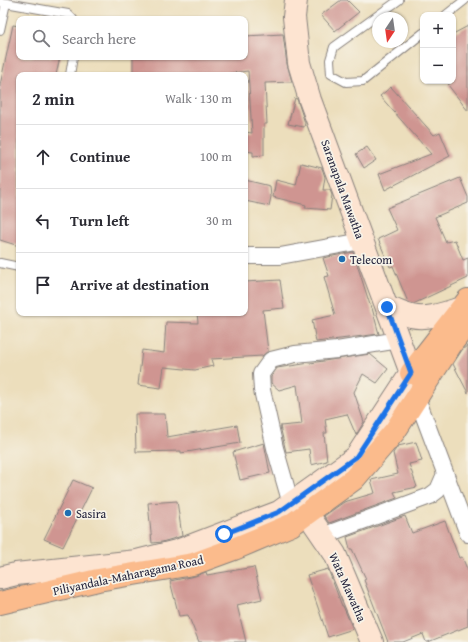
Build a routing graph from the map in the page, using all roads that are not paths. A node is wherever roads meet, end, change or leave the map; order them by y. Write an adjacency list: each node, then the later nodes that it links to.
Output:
1 (296, 0): 11 (street, Saranapala Mawatha)
2 (399, 0): 8 (lane)
3 (465, 0): 5 (lane)
4 (3, 3): 6 (lane); 7 (lane)
5 (450, 12)
6 (70, 16)
7 (0, 30)
8 (420, 35)
9 (72, 60): 10 (lane)
10 (70, 72)
11 (362, 241): 12 (street); 15 (street, Saranapala Mawatha)
12 (248, 256)
13 (0, 263): 14 (lane)
14 (16, 266)
15 (387, 307): 16 (street); 17 (street, Saranapala Mawatha)
16 (466, 310): 18 (main road, Piliyandala-Maharagama Road); 19 (main road, Piliyandala-Maharagama Road)
17 (399, 340): 18 (street, Saranapala Mawatha); 21 (street)
18 (411, 373): 19 (street, Saranapala Mawatha); 21 (street, Piliyandala-Maharagama Road)
19 (417, 398): 20 (street); 21 (main road, Piliyandala-Maharagama Road)
20 (446, 474): 22 (street); 23 (street)
21 (299, 509): 23 (street, Wata Mawatha); 24 (street, Piliyandala-Maharagama Road); 25 (main road, Piliyandala-Maharagama Road)
22 (468, 534)
23 (322, 536): 26 (street, Wata Mawatha)
24 (0, 578)
25 (0, 603)
26 (372, 642)

